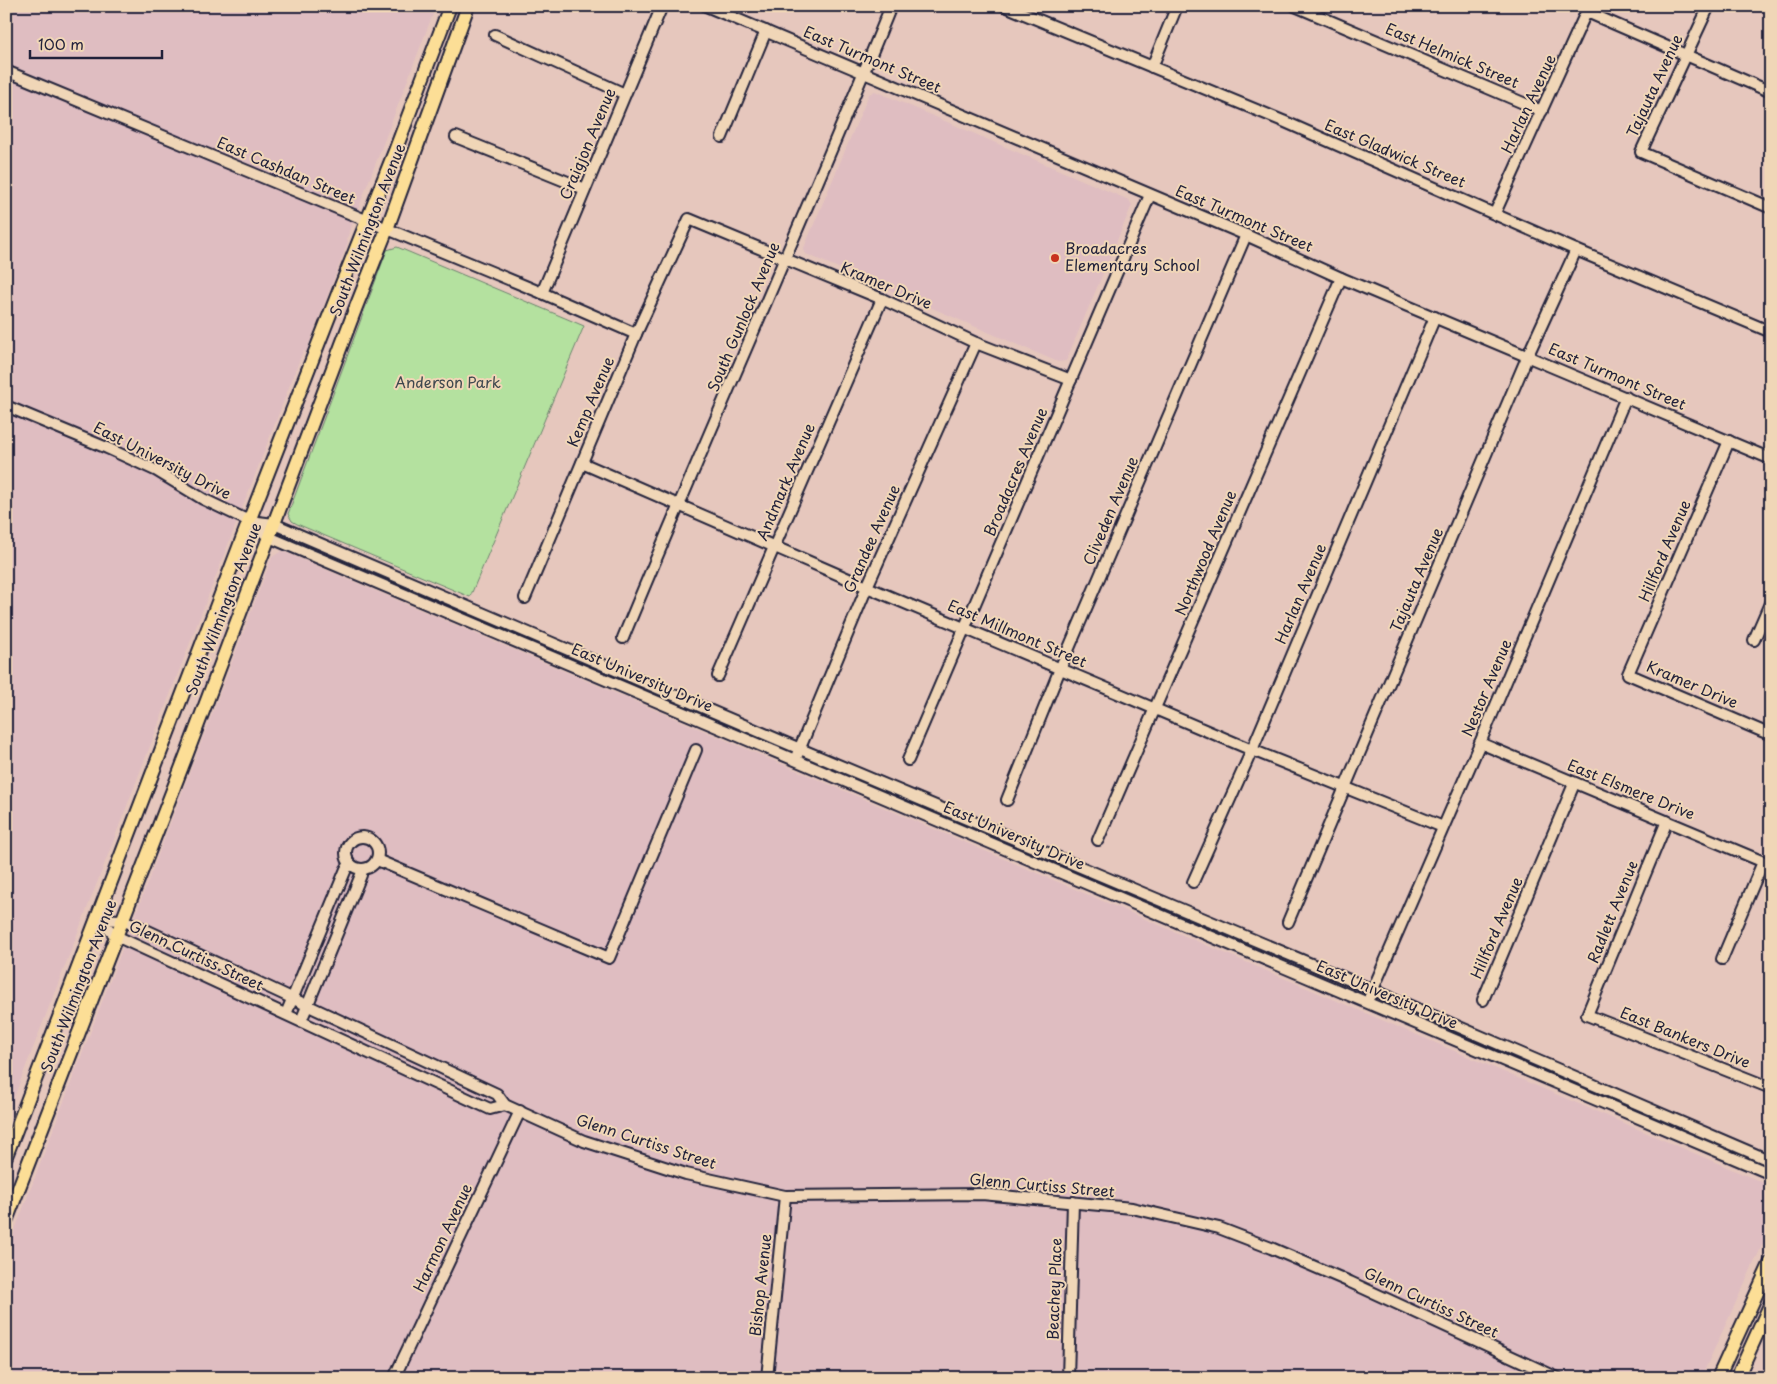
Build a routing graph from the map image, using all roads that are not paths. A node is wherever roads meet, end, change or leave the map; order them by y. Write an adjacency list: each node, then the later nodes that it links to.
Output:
1 (450, 6): 27 (main road, South Wilmington Avenue)
2 (468, 6): 28 (main road, South Wilmington Avenue)
3 (662, 6): 18 (street, Craigjon Avenue)
4 (706, 6): 11 (street, East Turmont Street)
5 (890, 6): 16 (street, South Gunlock Avenue)
6 (1005, 6): 14 (street, East Gladwick Street)
7 (1177, 6): 14 (street)
8 (1295, 6): 19 (street, East Helmick Street)
9 (1709, 6): 13 (street, Tajauta Avenue)
10 (1588, 9): 13 (street); 19 (street, Harlan Avenue)
11 (766, 31): 16 (street, East Turmont Street); 21 (street)
12 (495, 35): 18 (street)
13 (1686, 55): 17 (street); 24 (street, Tajauta Avenue)
14 (1152, 67): 25 (street, East Gladwick Street)
15 (6, 71): 27 (street, East Cashdan Street)
16 (864, 73): 23 (street, East Turmont Street); 31 (street, South Gunlock Avenue)
17 (1771, 92)
18 (625, 94): 22 (street, Craigjon Avenue)
19 (1542, 110): 25 (street, Harlan Avenue)
20 (456, 137): 22 (street)
21 (722, 137)
22 (585, 189): 33 (street, Craigjon Avenue)
23 (1150, 195): 29 (street, East Turmont Street); 40 (street, Broadacres Avenue)
24 (1771, 208)
25 (1495, 213): 30 (street, East Gladwick Street)
26 (690, 219): 31 (street, Kramer Drive); 37 (street, Kemp Avenue)
27 (368, 221): 28 (street, East Cashdan Street); 47 (main road, South Wilmington Avenue)
28 (387, 229): 33 (street, East Cashdan Street); 48 (main road, South Wilmington Avenue)
29 (1246, 235): 32 (street, East Turmont Street); 57 (street, Cliveden Avenue)
30 (1576, 250): 36 (street, East Gladwick Street); 39 (street, Tajauta Avenue)
31 (785, 260): 34 (street, Kramer Drive); 46 (street, South Gunlock Avenue)
32 (1341, 278): 35 (street, East Turmont Street); 60 (street, Northwood Avenue)
33 (542, 293): 37 (street, East Cashdan Street)
34 (882, 299): 38 (street, Kramer Drive); 50 (street, Andmark Avenue)
35 (1435, 317): 39 (street, East Turmont Street); 65 (street, Harlan Avenue)
36 (1771, 332)
37 (636, 334): 45 (street, Kemp Avenue)
38 (976, 343): 40 (street, Kramer Drive); 51 (street, Grandee Avenue)
39 (1528, 355): 41 (street, East Turmont Street); 69 (street, Tajauta Avenue)
40 (1071, 380): 54 (street, Broadacres Avenue)
41 (1626, 397): 43 (street, East Turmont Street); 62 (street, Nestor Avenue)
42 (6, 406): 47 (street, East University Drive)
43 (1728, 441): 44 (street, East Turmont Street); 58 (street, Hillford Avenue)
44 (1771, 459)
45 (582, 463): 46 (street, East Millmont Street); 52 (street, Kemp Avenue)
46 (678, 505): 50 (street, East Millmont Street); 55 (street, South Gunlock Avenue)
47 (249, 521): 48 (street, East University Drive); 49 (street, East University Drive); 79 (main road, South Wilmington Avenue)
48 (274, 524): 49 (main road, South Wilmington Avenue); 63 (street, East University Drive)
49 (269, 537): 66 (street, East University Drive); 80 (main road, South Wilmington Avenue)
50 (775, 547): 51 (street, East Millmont Street); 59 (street, Andmark Avenue)
51 (867, 587): 54 (street, East Millmont Street); 63 (street, Grandee Avenue)
52 (525, 598)
53 (1771, 601): 56 (street)
54 (965, 628): 57 (street, East Millmont Street); 67 (street, Broadacres Avenue)
55 (623, 638)
56 (1754, 640)
57 (1060, 669): 60 (street, East Millmont Street); 70 (street, Cliveden Avenue)
58 (1628, 674): 61 (street, Kramer Drive)
59 (718, 676)
60 (1155, 708): 65 (street, East Millmont Street); 73 (street, Northwood Avenue)
61 (1771, 735)
62 (1480, 743): 68 (street, East Elsmere Drive); 72 (street, Nestor Avenue)
63 (800, 749): 66 (street, Grandee Avenue); 84 (street, East University Drive)
64 (696, 750): 74 (street)
65 (1252, 750): 69 (street, East Millmont Street); 78 (street, Harlan Avenue)
66 (795, 760): 87 (street, East University Drive)
67 (908, 760)
68 (1574, 784): 71 (street, East Elsmere Drive); 86 (street, Hillford Avenue)
69 (1346, 787): 72 (street, East Millmont Street); 81 (street, Tajauta Avenue)
70 (1007, 800)
71 (1667, 821): 75 (street, East Elsmere Drive); 90 (street, Radlett Avenue)
72 (1443, 827): 84 (street, Nestor Avenue)
73 (1098, 840)
74 (377, 860): 76 (street); 77 (street)
75 (1767, 863): 83 (street)
76 (350, 864): 77 (street); 85 (street)
77 (362, 870): 88 (street)
78 (1193, 882)
79 (98, 918): 80 (street, Glenn Curtiss Street); 82 (street, Glenn Curtiss Street); 95 (main road, South Wilmington Avenue)
80 (122, 920): 82 (main road, South Wilmington Avenue); 85 (street, Glenn Curtiss Street)
81 (1288, 922)
82 (116, 936): 89 (street, Glenn Curtiss Street); 100 (main road, South Wilmington Avenue)
83 (1722, 959)
84 (1373, 990): 87 (street, Nestor Avenue); 96 (street, East University Drive)
85 (292, 998): 88 (street, Glenn Curtiss Street); 89 (street)
86 (1483, 1000)
87 (1368, 1003): 97 (street, East University Drive)
88 (308, 1005): 91 (street); 93 (street, Glenn Curtiss Street)
89 (286, 1014): 91 (street, Glenn Curtiss Street)
90 (1587, 1015): 92 (street, East Bankers Drive)
91 (301, 1021): 93 (street, Glenn Curtiss Street)
92 (1771, 1088)
93 (505, 1105): 94 (street, Glenn Curtiss Street)
94 (520, 1112): 98 (street, Glenn Curtiss Street); 105 (street, Harmon Avenue)
95 (6, 1156)
96 (1771, 1161)
97 (1771, 1174)
98 (785, 1196): 99 (street, Glenn Curtiss Street); 106 (street, Bishop Avenue)
99 (1073, 1202): 107 (street, Beachey Place); 108 (street, Glenn Curtiss Street)
100 (6, 1221)
101 (1771, 1262): 103 (main road)
102 (1771, 1303): 104 (main road)
103 (1738, 1334): 104 (main road); 109 (main road)
104 (1754, 1341): 110 (main road)
105 (394, 1378)
106 (767, 1378)
107 (1068, 1378)
108 (1558, 1378)
109 (1718, 1378)
110 (1737, 1378)

